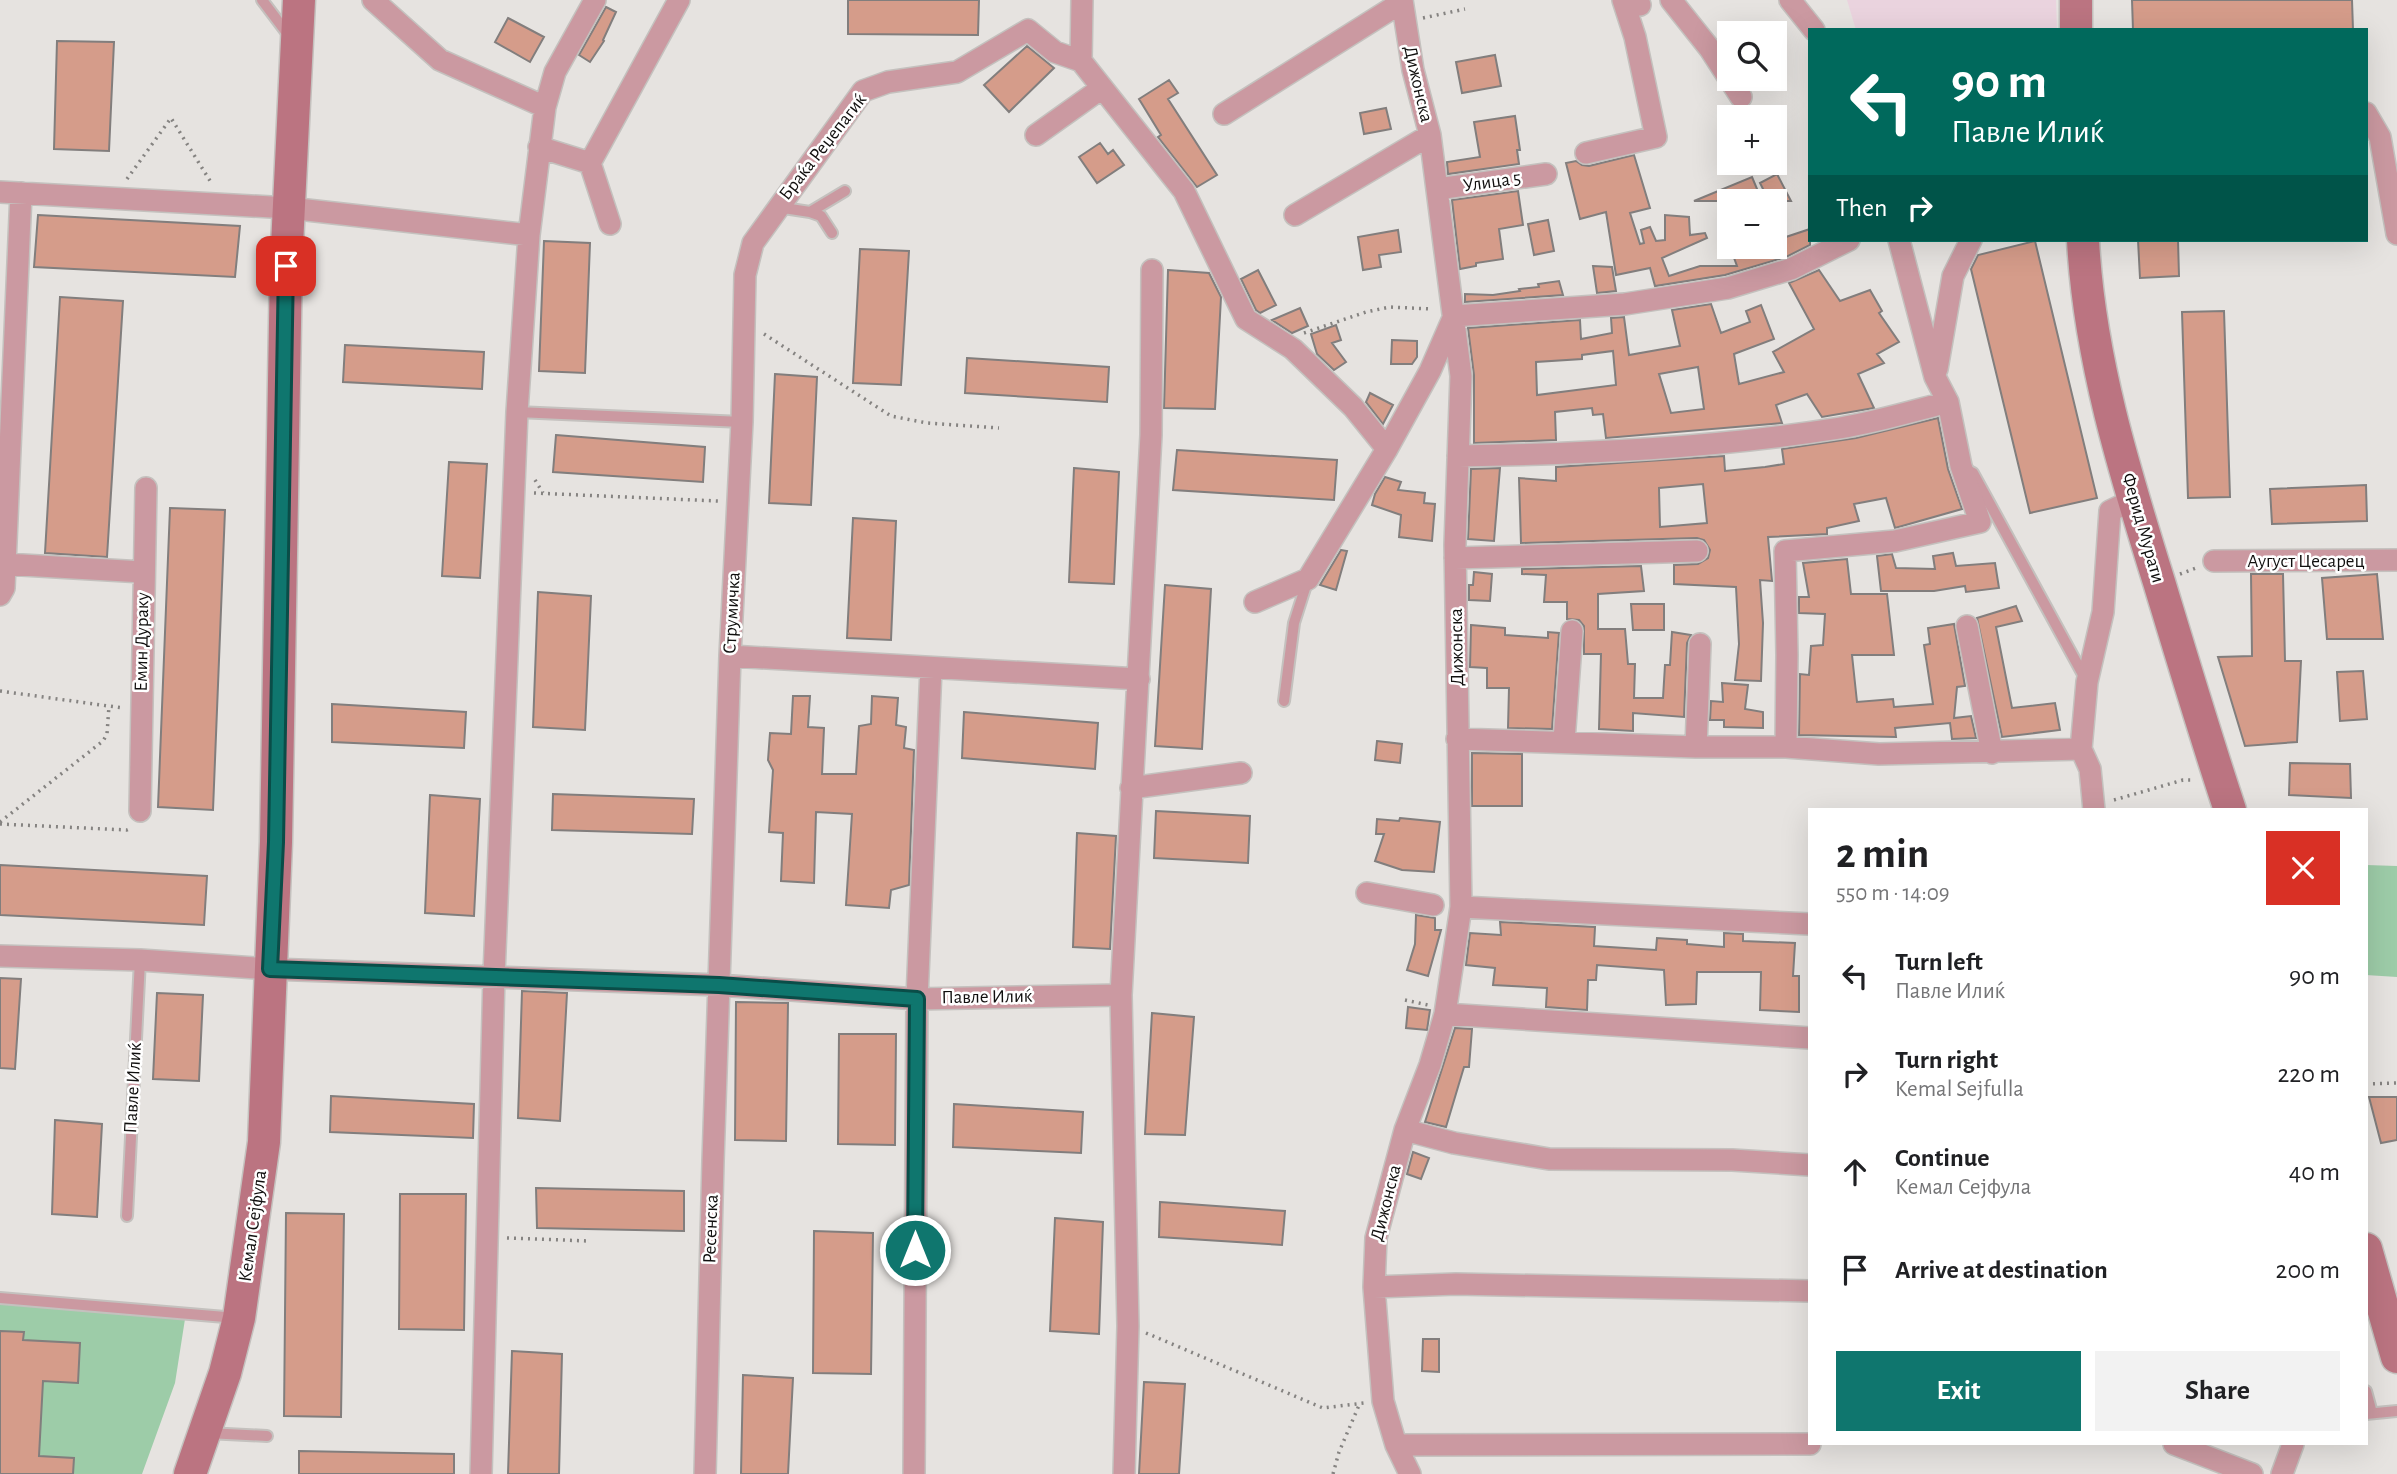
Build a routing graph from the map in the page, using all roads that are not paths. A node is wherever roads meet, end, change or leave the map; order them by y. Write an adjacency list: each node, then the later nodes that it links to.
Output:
1 (262, 0): 14 (lane)
2 (299, 0): 14 (street)
3 (373, 0): 18 (street)
4 (595, 0): 18 (street)
5 (679, 0): 25 (street)
6 (1082, 0): 15 (street)
7 (1790, 0): 12 (street)
8 (2076, 0): 13 (street)
9 (1634, 2): 24 (street)
10 (1680, 3): 17 (street)
11 (1403, 8): 19 (street); 22 (street, Дижонска)
12 (1812, 28)
13 (2076, 28)
14 (298, 47): 31 (street)
15 (1081, 61): 16 (street); 30 (street, Браќа Реџепагиќ)
16 (1102, 89): 21 (street); 50 (street)
17 (1741, 97)
18 (545, 107): 23 (street)
19 (1224, 114)
20 (2368, 116): 36 (street)
21 (1036, 135)
22 (1430, 135): 27 (street, Дижонска); 33 (street)
23 (539, 147): 25 (street); 37 (street)
24 (1586, 153)
25 (590, 163): 34 (street)
26 (1546, 174): 27 (street, Улица 5)
27 (1437, 189): 45 (street, Дижонска)
28 (845, 191): 32 (lane)
29 (11, 192): 31 (street); 44 (street)
30 (777, 207): 32 (lane); 42 (street, Браќа Реџепагиќ)
31 (289, 208): 37 (street); 89 (street, Кемал Сејфула)
32 (810, 212): 35 (lane)
33 (1295, 215)
34 (610, 224)
35 (832, 233)
36 (2397, 234)
37 (529, 235): 48 (street)
38 (1845, 242): 45 (street)
39 (1900, 242): 46 (street)
40 (1970, 242): 46 (street)
41 (2082, 242): 54 (street, Ферид Мурати)
42 (753, 243): 49 (street, Струмичка)
43 (1152, 270): 69 (street)
44 (9, 285): 59 (street)
45 (1454, 316): 50 (street); 51 (street, Дижонска)
46 (1935, 377): 47 (street)
47 (1948, 401): 51 (street); 52 (street)
48 (517, 412): 49 (lane); 90 (street)
49 (742, 422): 67 (street, Струмичка)
50 (1387, 449): 61 (street)
51 (1458, 456): 56 (street, Дижонска)
52 (1961, 466): 70 (lane); 75 (street)
53 (146, 488): 60 (street, Емин Дураку)
54 (2133, 500): 70 (street); 80 (street, Ферид Мурати)
55 (1697, 551): 56 (street)
56 (1455, 558): 72 (street, Дижонска)
57 (2397, 560): 58 (street, Аугуст Цесарец)
58 (2214, 561)
59 (5, 564): 60 (street, Емин Дураку); 62 (street)
60 (143, 572): 82 (street, Емин Дураку)
61 (1308, 579): 63 (street); 71 (lane)
62 (0, 595)
63 (1255, 602)
64 (1966, 626): 77 (street)
65 (1572, 631): 73 (street)
66 (1700, 644): 74 (street)
67 (730, 656): 68 (street); 91 (street, Струмичка)
68 (931, 668): 69 (street); 93 (street)
69 (1139, 679): 79 (street)
70 (2087, 682): 76 (street)
71 (1284, 701)
72 (1457, 739): 73 (street); 85 (street, Дижонска)
73 (1564, 741): 74 (street)
74 (1696, 747): 75 (street)
75 (1786, 747): 77 (street)
76 (2081, 749): 77 (street); 81 (street)
77 (1992, 753)
78 (1241, 773): 79 (street)
79 (1131, 788): 92 (street)
80 (2226, 796)
81 (2094, 808)
82 (140, 811)
83 (1367, 893): 84 (street)
84 (1433, 905)
85 (1461, 907): 86 (street); 94 (street, Дижонска)
86 (1808, 924)
87 (0, 956): 88 (street, Павле Илиќ)
88 (140, 960): 89 (street, Павле Илиќ); 98 (lane, Павле Илиќ)
89 (270, 969): 90 (street, Павле Илиќ); 103 (street, Кемал Сејфула)
90 (494, 975): 91 (street, Павле Илиќ); 114 (street)
91 (719, 985): 93 (street, Павле Илиќ); 115 (street, Ресенска)
92 (1121, 995): 93 (street, Павле Илиќ); 117 (street)
93 (917, 999): 116 (street)
94 (1437, 1010): 95 (street); 96 (street, Дижонска)
95 (1808, 1038)
96 (1405, 1130): 97 (street); 100 (street, Дижонска)
97 (1808, 1165)
98 (127, 1216)
99 (2368, 1257): 104 (street)
100 (1374, 1287): 101 (street); 109 (street, Дижонска)
101 (1808, 1291)
102 (0, 1298): 103 (lane)
103 (239, 1318): 107 (street, Кемал Сејфула)
104 (2397, 1356)
105 (2397, 1411): 106 (lane)
106 (2369, 1413)
107 (205, 1433): 108 (lane); 113 (street, Кемал Сејфула)
108 (267, 1436)
109 (1396, 1444): 110 (street); 118 (street, Дижонска)
110 (1808, 1444)
111 (2177, 1445): 119 (street)
112 (2293, 1445): 120 (street)
113 (190, 1474)
114 (481, 1474)
115 (705, 1474)
116 (914, 1474)
117 (1124, 1474)
118 (1410, 1474)
119 (2252, 1474)
120 (2282, 1474)

